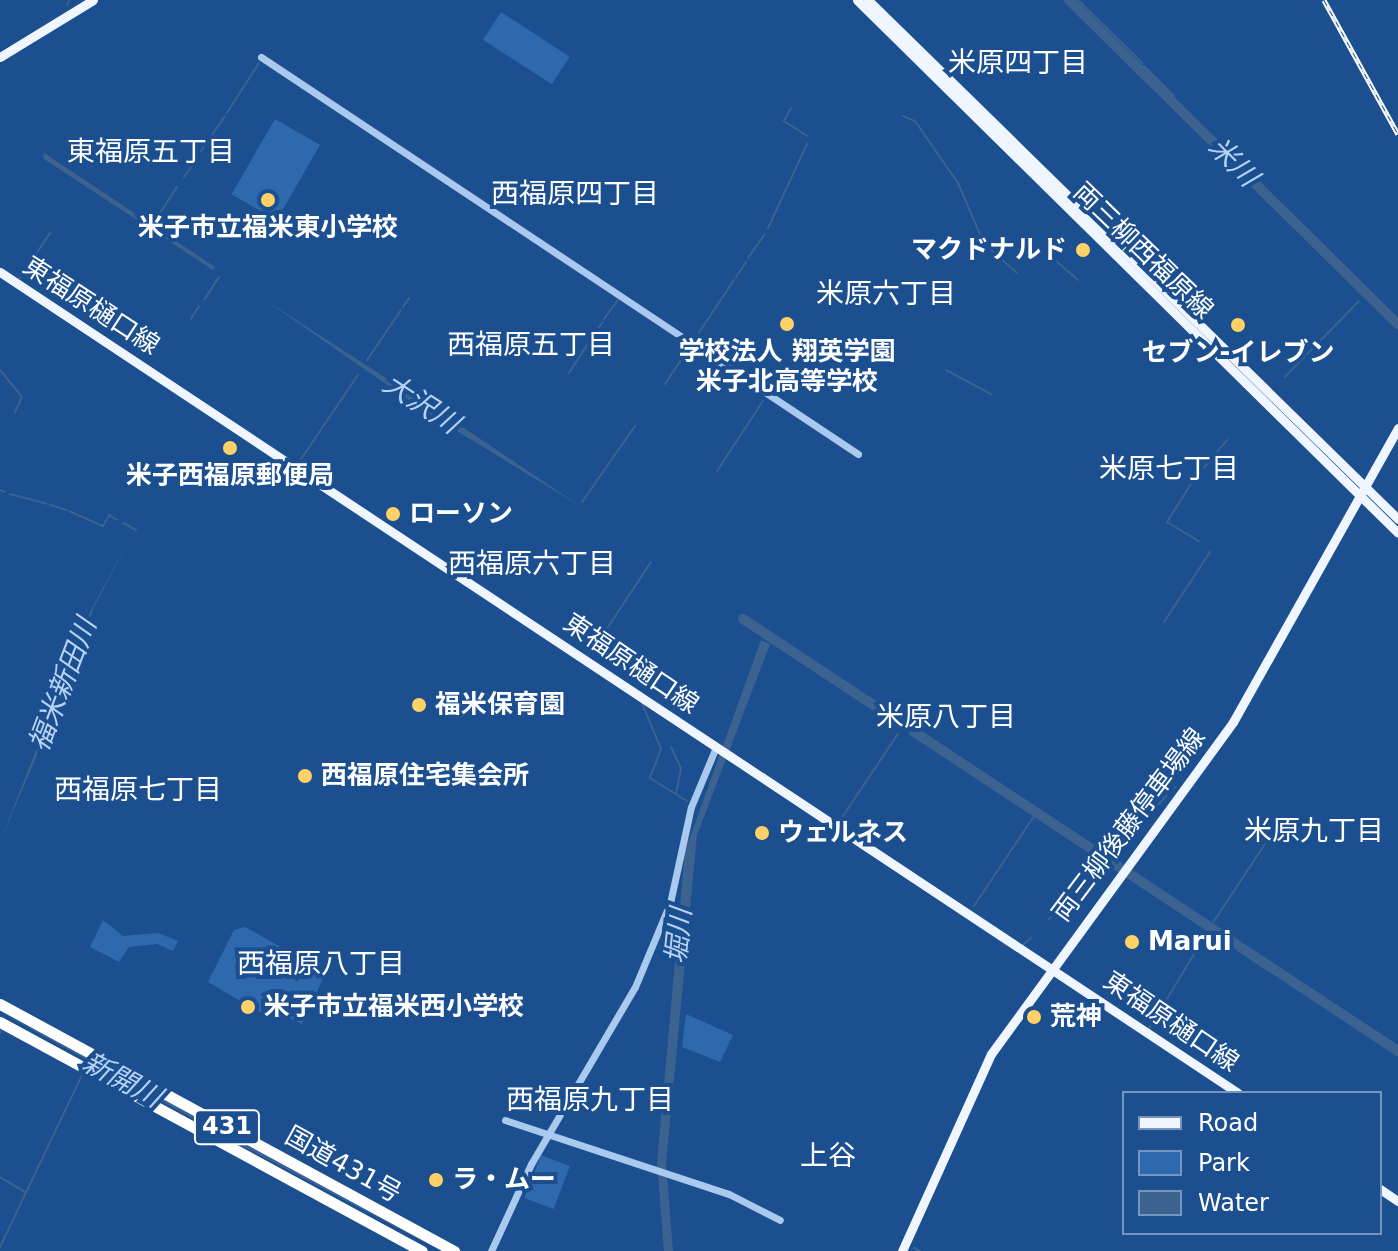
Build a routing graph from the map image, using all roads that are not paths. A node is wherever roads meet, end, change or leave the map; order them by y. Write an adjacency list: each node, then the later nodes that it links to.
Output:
1 (93, 0): 4 (main road)
2 (857, 0): 9 (main road, 両三柳西福原線)
3 (868, 0): 9 (main road, 両三柳西福原線)
4 (0, 57)
5 (261, 57): 8 (street)
6 (0, 272): 12 (main road, 東福原樋口線)
7 (1398, 428): 9 (main road, 両三柳後藤停車場線)
8 (858, 454)
9 (1362, 491): 10 (main road, 両三柳西福原線); 11 (main road, 両三柳西福原線); 13 (main road, 両三柳後藤停車場線)
10 (1398, 519)
11 (1398, 533)
12 (720, 750): 13 (main road, 東福原樋口線); 18 (street)
13 (1050, 969): 16 (main road, 東福原樋口線); 23 (main road, 両三柳後藤停車場線)
14 (0, 1004): 21 (highway, 国道431号 / 431)
15 (0, 1022): 20 (highway, 国道431号 / 431)
16 (1235, 1091)
17 (505, 1120): 18 (street)
18 (550, 1131): 19 (street); 22 (street)
19 (780, 1220)
20 (422, 1251)
21 (454, 1251)
22 (491, 1251)
23 (902, 1251)

